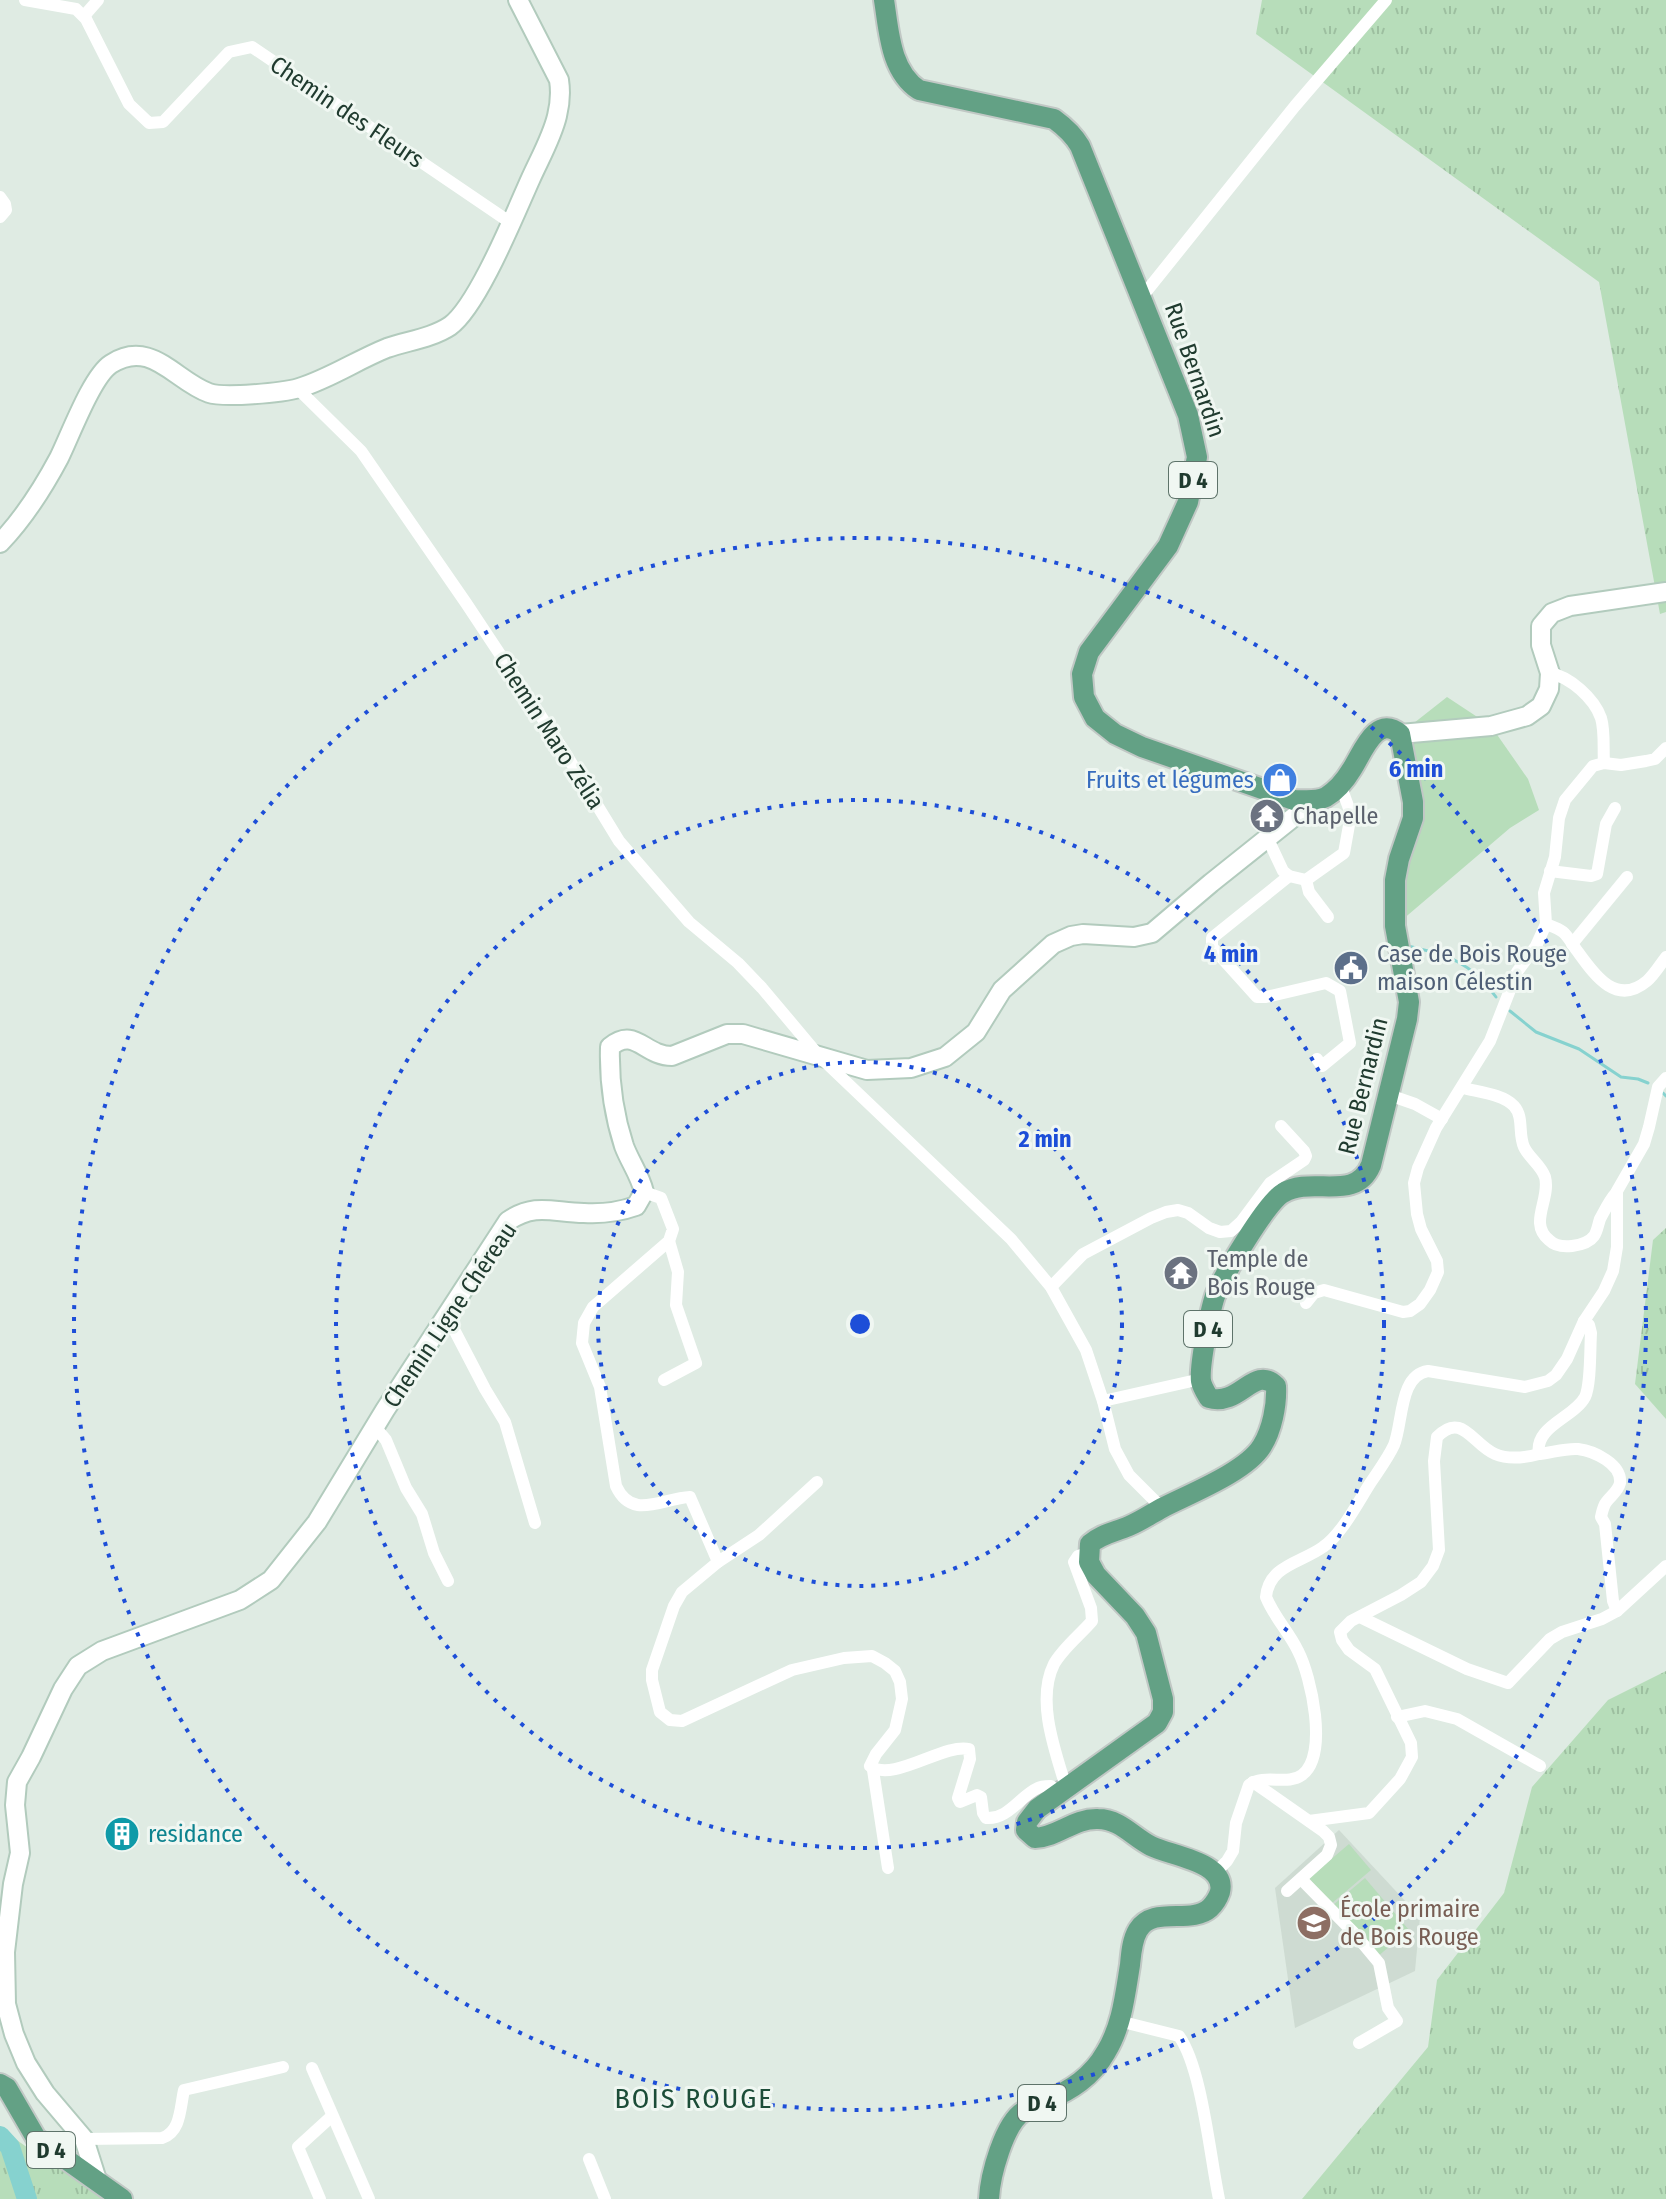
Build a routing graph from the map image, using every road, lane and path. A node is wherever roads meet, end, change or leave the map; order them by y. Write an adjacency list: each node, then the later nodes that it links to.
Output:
1 (25, 0): 6 (street)
2 (98, 0): 6 (street)
3 (518, 0): 9 (street)
4 (884, 0): 10 (main road, Rue Bernardin / D 4)
5 (1386, 0): 10 (street)
6 (84, 16): 9 (street, Chemin des Fleurs)
7 (0, 197): 8 (street)
8 (0, 217)
9 (511, 223): 11 (street)
10 (1141, 298): 19 (main road, Rue Bernardin / D 4)
11 (297, 388): 12 (street); 30 (street, Chemin Maro Zélia)
12 (0, 543)
13 (1666, 592): 14 (street)
14 (1550, 673): 15 (street); 17 (street)
15 (1400, 734): 18 (main road); 34 (main road, Rue Bernardin / D 4)
16 (1666, 748): 17 (street)
17 (1604, 763): 22 (street)
18 (1340, 784): 19 (main road); 25 (street)
19 (1315, 800): 21 (street)
20 (1615, 808): 22 (street)
21 (1268, 839): 23 (street); 30 (street)
22 (1550, 871): 27 (street)
23 (1289, 876): 25 (street); 31 (street)
24 (1627, 877): 28 (street)
25 (1306, 880): 26 (street)
26 (1328, 917)
27 (1546, 924): 28 (street); 33 (street)
28 (1572, 944): 29 (street)
29 (1666, 957)
30 (820, 1057): 38 (street); 40 (street, Chemin Maro Zélia)
31 (1317, 1059)
32 (1666, 1078): 37 (street)
33 (1463, 1088): 35 (street); 37 (street)
34 (1389, 1095): 35 (street); 44 (main road, Rue Bernardin / D 4)
35 (1442, 1119): 41 (street)
36 (1281, 1126): 40 (street)
37 (1617, 1191): 43 (street)
38 (644, 1192): 39 (street); 42 (street, Chemin Ligne Chéreau)
39 (669, 1241): 45 (street); 53 (street)
40 (1051, 1287): 46 (street, Chemin Maro Zélia)
41 (1306, 1303)
42 (447, 1316): 47 (street, Chemin Ligne Chéreau); 51 (street)
43 (1584, 1321): 48 (street); 61 (street)
44 (1201, 1379): 46 (street); 50 (main road, D 4)
45 (664, 1380)
46 (1103, 1401): 50 (street, Chemin Maro Zélia)
47 (375, 1427): 55 (street); 74 (street, Chemin Ligne Chéreau)
48 (1539, 1454): 56 (street); 57 (street)
49 (817, 1482): 53 (street)
50 (1162, 1508): 52 (main road, D 4)
51 (535, 1523)
52 (1088, 1553): 62 (street); 62 (main road)
53 (718, 1562): 60 (street)
54 (1666, 1566): 56 (street)
55 (448, 1581)
56 (1617, 1611): 57 (street)
57 (1360, 1617): 58 (street)
58 (1397, 1717): 59 (street); 63 (street)
59 (1540, 1766)
60 (873, 1770): 62 (street); 64 (street)
61 (1253, 1782): 63 (street); 65 (street)
62 (1062, 1790): 65 (main road)
63 (1309, 1821): 66 (street)
64 (888, 1868)
65 (1216, 1872): 68 (main road, D 4)
66 (1301, 1879): 67 (street); 69 (street)
67 (1287, 1891)
68 (1119, 2021): 81 (main road, D 4); 82 (street)
69 (1359, 2043)
70 (283, 2067): 74 (street)
71 (312, 2068): 73 (street)
72 (0, 2084): 76 (main road, D 4)
73 (332, 2116): 78 (street); 79 (street)
74 (84, 2139): 76 (street, Chemin Ligne Chéreau)
75 (589, 2159): 80 (street)
76 (97, 2180): 77 (main road, D 4)
77 (122, 2199)
78 (320, 2199)
79 (369, 2199)
80 (605, 2199)
81 (989, 2199)
82 (1219, 2199)

